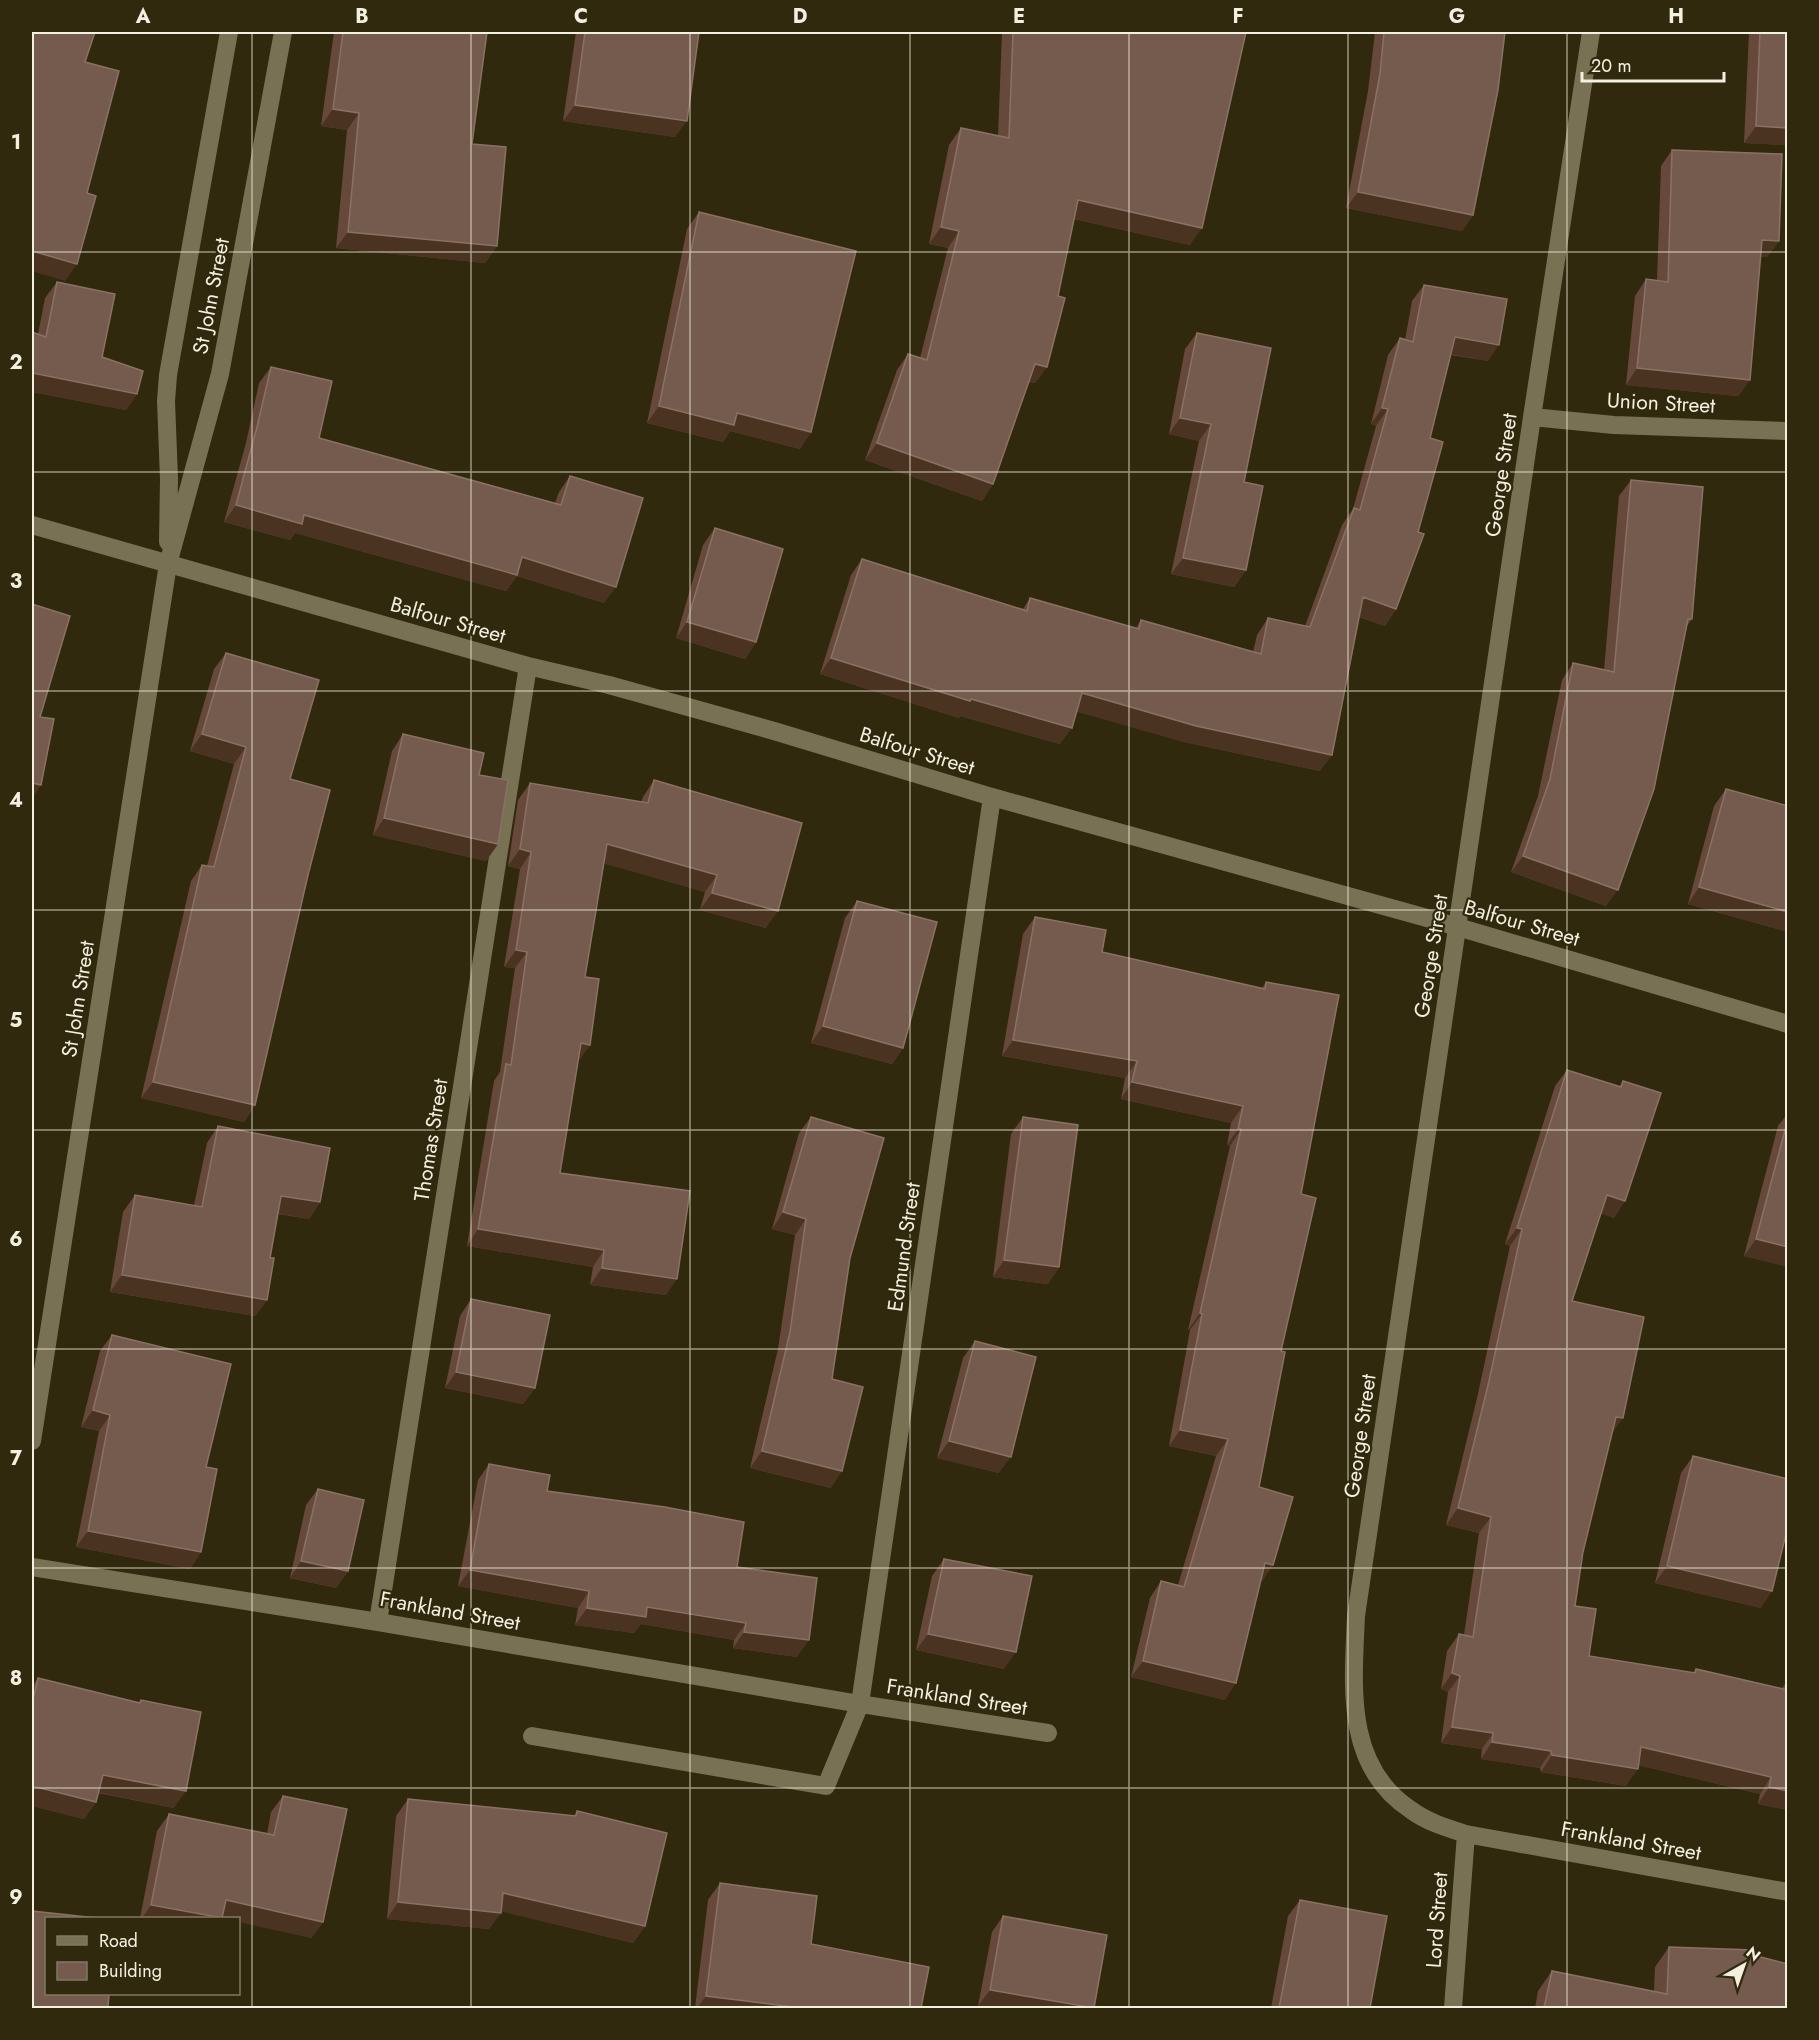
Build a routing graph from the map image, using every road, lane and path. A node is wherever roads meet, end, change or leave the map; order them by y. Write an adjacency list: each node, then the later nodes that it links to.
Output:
1 (229, 32): 7 (street, St John Street)
2 (283, 32): 7 (street, St John Street)
3 (1591, 32): 4 (street, George Street)
4 (1532, 417): 5 (street, Union Street); 10 (street, George Street)
5 (1788, 431)
6 (32, 525): 7 (street, Balfour Street)
7 (168, 564): 8 (street, Balfour Street); 12 (street, St John Street)
8 (528, 666): 9 (street, Balfour Street); 14 (street, Thomas Street)
9 (992, 797): 10 (street, Balfour Street); 15 (street, Edmund Street)
10 (1458, 927): 11 (street, Balfour Street); 18 (street, George Street)
11 (1788, 1024)
12 (32, 1441)
13 (32, 1567): 14 (street, Frankland Street)
14 (378, 1622): 15 (street, Frankland Street)
15 (860, 1704): 16 (street, Frankland Street); 17 (street, Frankland Street)
16 (1048, 1733)
17 (532, 1736)
18 (1466, 1834): 19 (street, Frankland Street); 20 (street, Lord Street)
19 (1788, 1892)
20 (1453, 2008)

